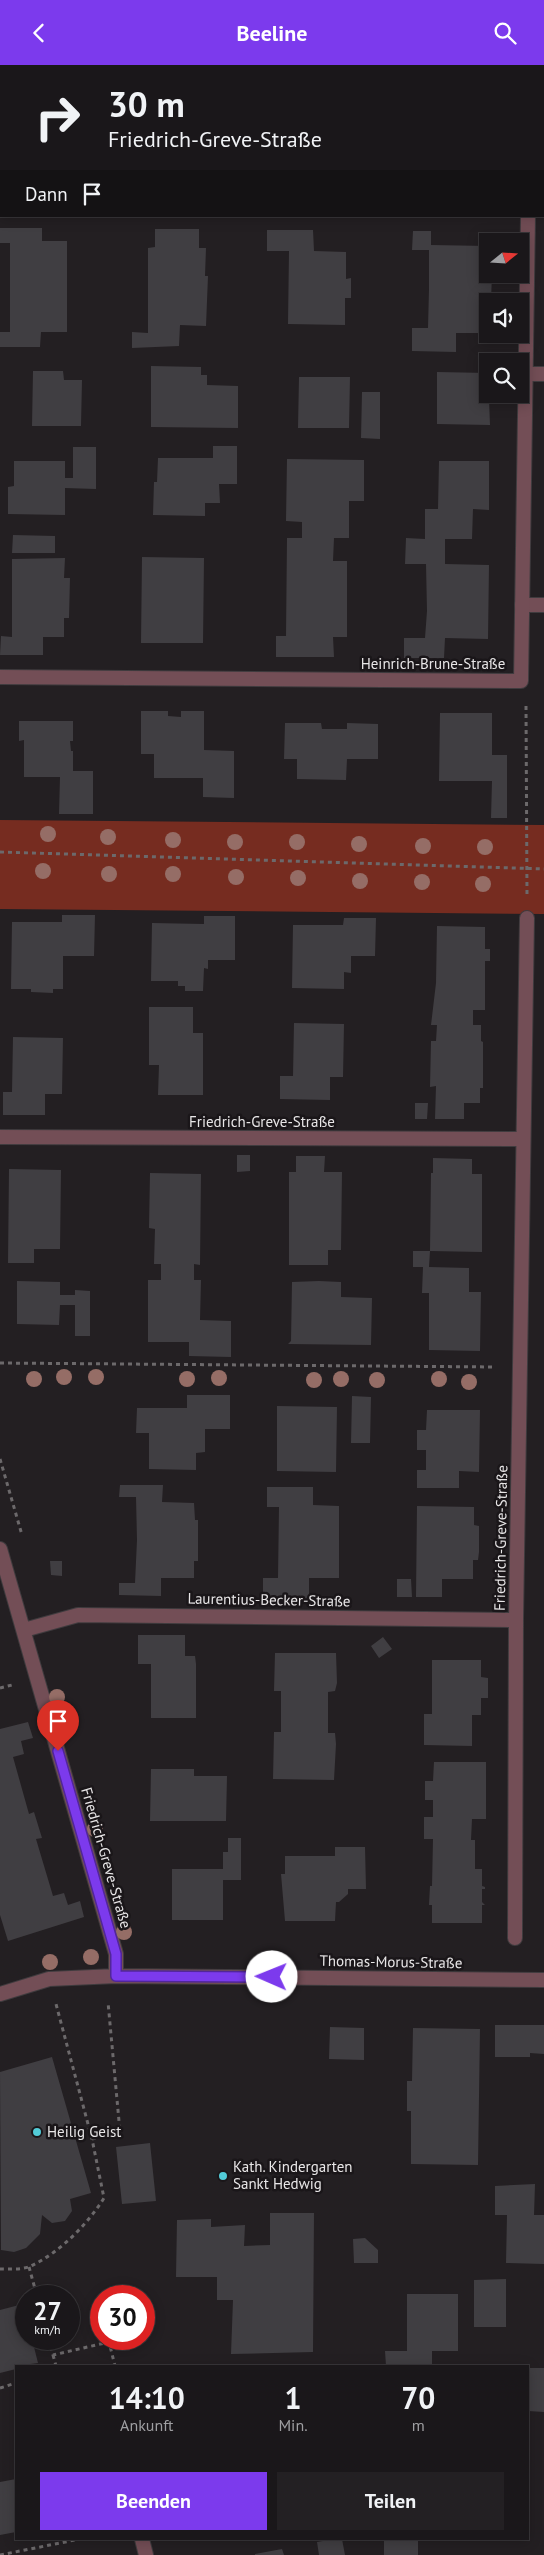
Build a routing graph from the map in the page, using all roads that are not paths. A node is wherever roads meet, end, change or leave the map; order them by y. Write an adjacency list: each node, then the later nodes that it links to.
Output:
1 (528, 217): 2 (street, Heinrich-Brune-Straße)
2 (525, 353)
3 (529, 374): 4 (street)
4 (544, 375)
5 (525, 403): 6 (street, Heinrich-Brune-Straße)
6 (522, 605): 7 (street); 8 (street, Heinrich-Brune-Straße)
7 (544, 605)
8 (0, 677)
9 (527, 917): 11 (street, Friedrich-Greve-Straße)
10 (0, 1137): 11 (street, Friedrich-Greve-Straße)
11 (523, 1139): 13 (street, Friedrich-Greve-Straße)
12 (0, 1549): 14 (street, Friedrich-Greve-Straße)
13 (516, 1620): 14 (street, Laurentius-Becker-Straße); 15 (street, Friedrich-Greve-Straße)
14 (24, 1630): 16 (street, Friedrich-Greve-Straße)
15 (515, 1938)
16 (111, 1976): 17 (street, Thomas-Morus-Straße); 18 (street, Thomas-Morus-Straße)
17 (544, 1980)
18 (0, 1994)
19 (142, 2540): 20 (street)
20 (146, 2555)

